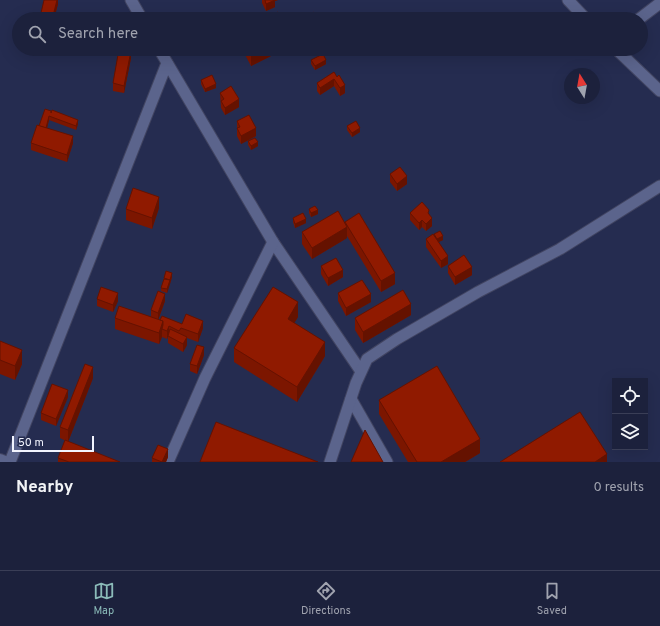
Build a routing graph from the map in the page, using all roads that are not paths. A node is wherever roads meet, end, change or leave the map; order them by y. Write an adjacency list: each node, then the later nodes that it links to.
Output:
1 (131, 0): 4 (street)
2 (568, 0): 5 (street)
3 (660, 3): 6 (street)
4 (138, 12)
5 (579, 12)
6 (648, 12)
7 (163, 56): 9 (street)
8 (623, 56): 10 (street)
9 (167, 63): 12 (street); 17 (street)
10 (660, 91)
11 (660, 186): 13 (street)
12 (272, 242): 13 (street); 18 (street)
13 (360, 370): 14 (street)
14 (351, 399): 19 (street); 20 (street)
15 (0, 460): 16 (main road)
16 (5, 462)
17 (10, 462)
18 (168, 462)
19 (330, 462)
20 (388, 462)

